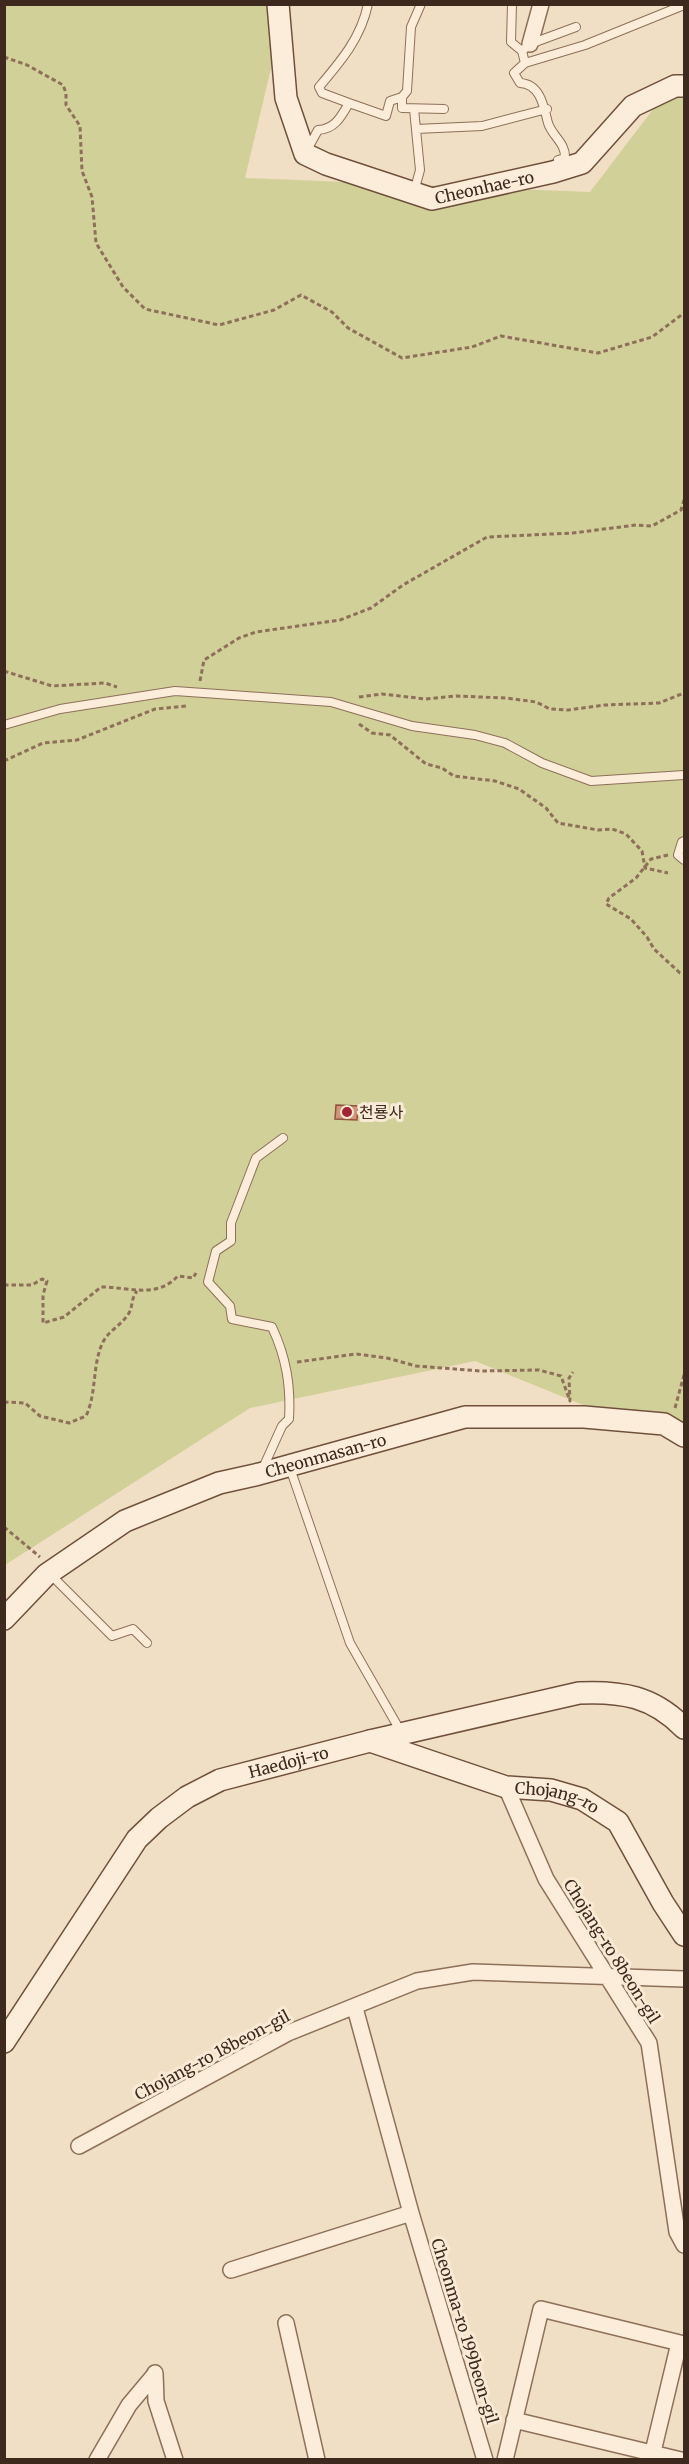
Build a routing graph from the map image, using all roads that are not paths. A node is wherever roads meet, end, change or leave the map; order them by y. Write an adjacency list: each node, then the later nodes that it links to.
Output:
1 (278, 4): 17 (street)
2 (368, 4): 12 (lane)
3 (421, 4): 11 (lane)
4 (512, 4): 8 (lane)
5 (541, 4): 8 (street)
6 (684, 5): 9 (lane)
7 (576, 27): 8 (lane)
8 (526, 48): 9 (lane)
9 (525, 63): 14 (lane)
10 (684, 86): 18 (street, Cheonhae-ro)
11 (402, 97): 12 (lane); 13 (lane)
12 (349, 103): 17 (lane)
13 (414, 109): 15 (lane); 16 (lane)
14 (547, 109): 16 (lane); 18 (lane)
15 (444, 110)
16 (416, 129): 19 (lane)
17 (305, 154): 19 (street, Cheonhae-ro)
18 (553, 172): 19 (street, Cheonhae-ro)
19 (414, 194)
20 (4, 725): 21 (lane)
21 (684, 775)
22 (684, 841): 23 (lane)
23 (681, 857)
24 (283, 1138): 27 (lane)
25 (676, 1431): 26 (street, Cheonmasan-ro)
26 (290, 1466): 27 (street, Cheonmasan-ro); 32 (lane)
27 (259, 1474): 28 (street, Cheonmasan-ro)
28 (53, 1570): 29 (street, Cheonmasan-ro); 30 (lane)
29 (4, 1619)
30 (147, 1643)
31 (684, 1728): 32 (street, Haedoji-ro)
32 (402, 1734): 33 (street, Haedoji-ro)
33 (370, 1741): 34 (street, Chojang-ro); 39 (street, Haedoji-ro)
34 (506, 1787): 35 (street, Chojang-ro); 36 (street, Chojang-ro 8beon-gil)
35 (684, 1935)
36 (606, 1975): 37 (street, Chojang-ro 18beon-gil); 38 (street, Chojang-ro 18beon-gil); 42 (street, Chojang-ro 8beon-gil)
37 (684, 1979)
38 (355, 2008): 40 (street, Chojang-ro 18beon-gil); 41 (street, Cheonma-ro 199beon-gil)
39 (4, 2042)
40 (79, 2146)
41 (411, 2213): 43 (street); 51 (street, Cheonma-ro 199beon-gil)
42 (684, 2245)
43 (231, 2271)
44 (286, 2323): 50 (street)
45 (682, 2343): 46 (street); 47 (street)
46 (514, 2420): 47 (street); 52 (street)
47 (651, 2456): 53 (street)
48 (97, 2460): 49 (street)
49 (175, 2460)
50 (318, 2460)
51 (485, 2460)
52 (505, 2460)
53 (681, 2460)

